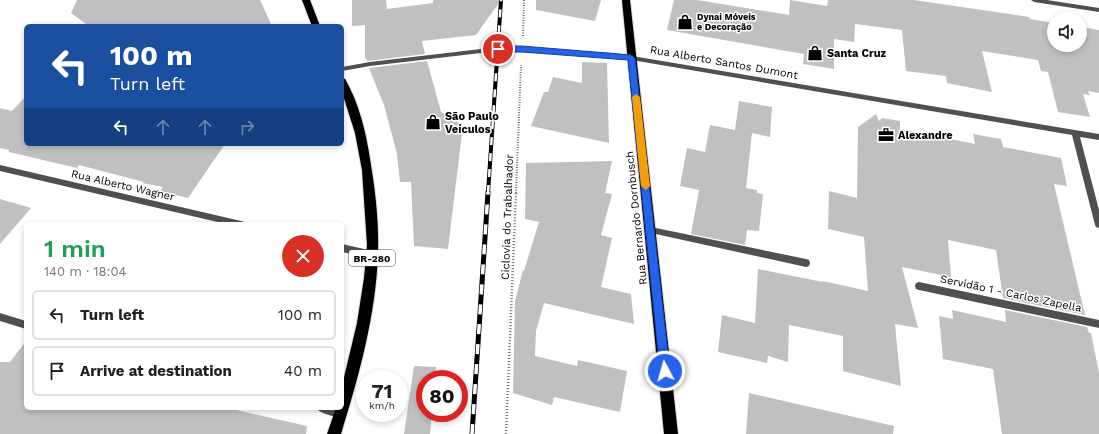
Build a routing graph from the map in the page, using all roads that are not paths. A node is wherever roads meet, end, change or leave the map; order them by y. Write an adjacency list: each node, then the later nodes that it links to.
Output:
1 (306, 0): 5 (highway)
2 (626, 0): 6 (highway, Rua Bernardo Dornbusch)
3 (1034, 0): 4 (street)
4 (1099, 10)
5 (315, 24)
6 (631, 58): 7 (street, Rua Alberto Santos Dumont); 9 (street, Rua Alberto Santos Dumont); 14 (highway, Rua Bernardo Dornbusch)
7 (344, 69)
8 (344, 85): 16 (highway, BR-280)
9 (1075, 133): 10 (street, Rua Alberto Santos Dumont); 13 (street)
10 (1099, 137)
11 (0, 168): 12 (street, Rua Alberto Wagner)
12 (232, 222)
13 (1099, 225)
14 (650, 230): 17 (street); 27 (highway, Rua Bernardo Dornbusch)
15 (344, 248): 16 (street)
16 (373, 255): 22 (highway, BR-280)
17 (806, 263)
18 (919, 286): 21 (street, Servidão 1 - Carlos Zapella)
19 (0, 317): 20 (street)
20 (24, 324)
21 (1099, 324)
22 (344, 402)
23 (330, 410): 25 (street)
24 (342, 410): 25 (highway, BR-280)
25 (341, 413): 26 (highway, BR-280)
26 (334, 434)
27 (671, 434)

